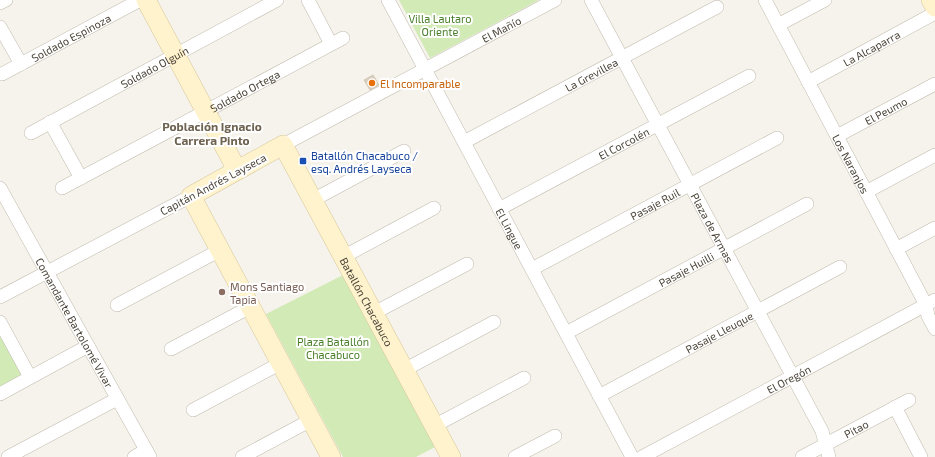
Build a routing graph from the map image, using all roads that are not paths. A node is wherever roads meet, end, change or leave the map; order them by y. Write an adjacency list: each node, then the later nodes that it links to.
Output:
1 (6, 0): 12 (street)
2 (140, 0): 20 (street, Soldado Espinoza)
3 (146, 0): 18 (street)
4 (277, 0): 18 (street, Soldado Olguín)
5 (308, 0): 26 (street, Soldado Ortega)
6 (388, 0): 21 (street, El Lingue)
7 (555, 0): 21 (street, El Mañío)
8 (591, 0): 19 (street, Plaza de Armas)
9 (765, 0): 16 (street, Los Naranjos)
10 (825, 0): 16 (street)
11 (931, 0): 14 (street)
12 (0, 3)
13 (718, 7): 19 (street, La Grevillea)
14 (935, 7)
15 (935, 13): 24 (street, La Alcaparra)
16 (778, 25): 24 (street, Los Naranjos)
17 (0, 27): 20 (street)
18 (175, 55): 26 (street); 27 (street, Soldado Olguín)
19 (622, 58): 28 (street, Plaza de Armas); 32 (street, La Grevillea)
20 (20, 64): 22 (street, Soldado Espinoza)
21 (425, 70): 32 (street, El Lingue); 33 (street, Capitán Andrés Layseca)
22 (2, 74)
23 (748, 76): 28 (street, El Corcolén)
24 (808, 82): 30 (street, Los Naranjos)
25 (935, 84): 30 (street, El Peumo)
26 (205, 111): 36 (street); 37 (street, Soldado Ortega)
27 (50, 122): 29 (street, Soldado Olguín); 37 (street)
28 (658, 125): 38 (street, Plaza de Armas); 46 (street, El Corcolén)
29 (31, 133)
30 (837, 136): 40 (street, Los Naranjos)
31 (778, 138): 38 (street, Pasaje Ruil)
32 (464, 142): 46 (street, El Lingue)
33 (284, 146): 36 (street, Capitán Andrés Layseca); 43 (street, Batallón Chacabuco)
34 (404, 151): 43 (street)
35 (935, 155): 40 (street)
36 (237, 170): 42 (street, Capitán Andrés Layseca)
37 (81, 178): 39 (street, Soldado Ortega)
38 (690, 185): 48 (street, Plaza de Armas); 54 (street, Pasaje Ruil)
39 (62, 188)
40 (866, 192): 49 (street, Los Naranjos)
41 (2, 196): 55 (street, Comandante Bartolomé Vivar)
42 (191, 196): 50 (street); 55 (street, Capitán Andrés Layseca)
43 (312, 200): 51 (street, Batallón Chacabuco)
44 (807, 204): 48 (street, Pasaje Huilli)
45 (434, 208): 51 (street)
46 (499, 209): 54 (street, El Lingue)
47 (935, 228): 49 (street)
48 (724, 248): 60 (street, Plaza de Armas); 65 (street, Pasaje Huilli)
49 (896, 249): 57 (street, Los Naranjos)
50 (220, 250): 58 (street); 59 (street)
51 (343, 257): 61 (street, Batallón Chacabuco)
52 (467, 264): 61 (street)
53 (840, 267): 60 (street, Pasaje Lleuque)
54 (532, 269): 65 (street, El Lingue)
55 (47, 272): 56 (street, Capitán Andrés Layseca); 66 (street, Comandante Bartolomé Vivar)
56 (0, 298)
57 (930, 302): 64 (street, Los Naranjos); 70 (street, El Oregón)
58 (117, 306)
59 (250, 307): 67 (street); 68 (street)
60 (758, 311): 70 (street, Plaza de Armas); 74 (street, Pasaje Lleuque)
61 (374, 313): 69 (street, Batallón Chacabuco)
62 (0, 322): 71 (street)
63 (494, 322): 69 (street)
64 (935, 329)
65 (566, 333): 74 (street, El Lingue)
66 (88, 346): 71 (street); 75 (street, Comandante Bartolomé Vivar)
67 (171, 349)
68 (280, 363): 78 (street); 79 (street)
69 (404, 370): 80 (street, Batallón Chacabuco)
70 (793, 376): 82 (street, Plaza de Armas); 91 (street, El Oregón)
71 (30, 377): 73 (street)
72 (524, 378): 80 (street)
73 (0, 394)
74 (599, 396): 90 (street, El Lingue)
75 (117, 399): 83 (street, Comandante Bartolomé Vivar); 84 (street)
76 (909, 400): 77 (street, Pitao)
77 (895, 407): 82 (street, Pitao); 94 (street)
78 (193, 410)
79 (311, 420): 86 (street); 87 (street)
80 (434, 426): 88 (street, Batallón Chacabuco)
81 (555, 436): 89 (street)
82 (827, 444): 92 (street, Pitao); 93 (street, Plaza de Armas)
83 (148, 454): 85 (street)
84 (8, 457)
85 (134, 457)
86 (242, 457)
87 (331, 457)
88 (451, 457)
89 (515, 457)
90 (632, 457)
91 (642, 457)
92 (802, 457)
93 (829, 457)
94 (921, 457)

